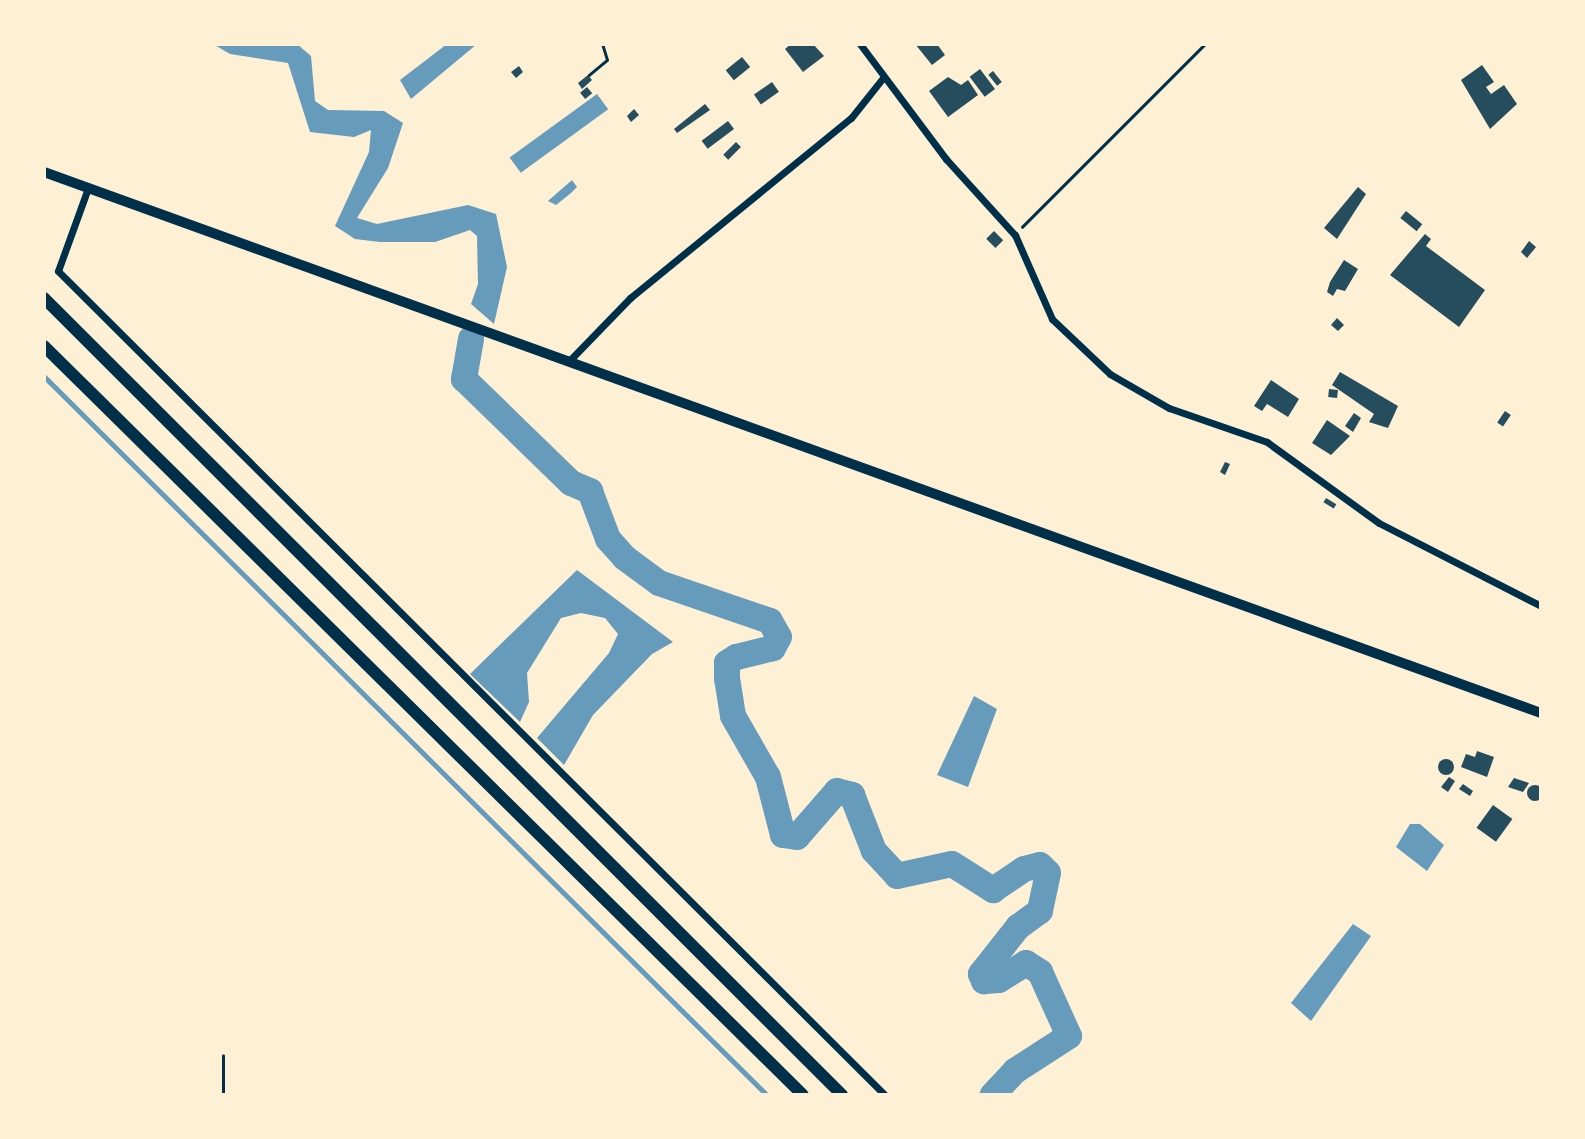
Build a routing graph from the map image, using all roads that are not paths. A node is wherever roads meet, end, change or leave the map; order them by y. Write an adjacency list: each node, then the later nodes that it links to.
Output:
1 (863, 45): 2 (street)
2 (882, 79): 9 (street); 10 (street)
3 (44, 172): 5 (main road)
4 (44, 179): 5 (main road)
5 (63, 179): 6 (main road)
6 (88, 188): 9 (main road); 14 (street)
7 (44, 298): 13 (highway)
8 (44, 346): 12 (highway)
9 (569, 361): 11 (main road)
10 (1541, 606)
11 (1541, 713)
12 (803, 1095)
13 (842, 1095)
14 (886, 1095)

